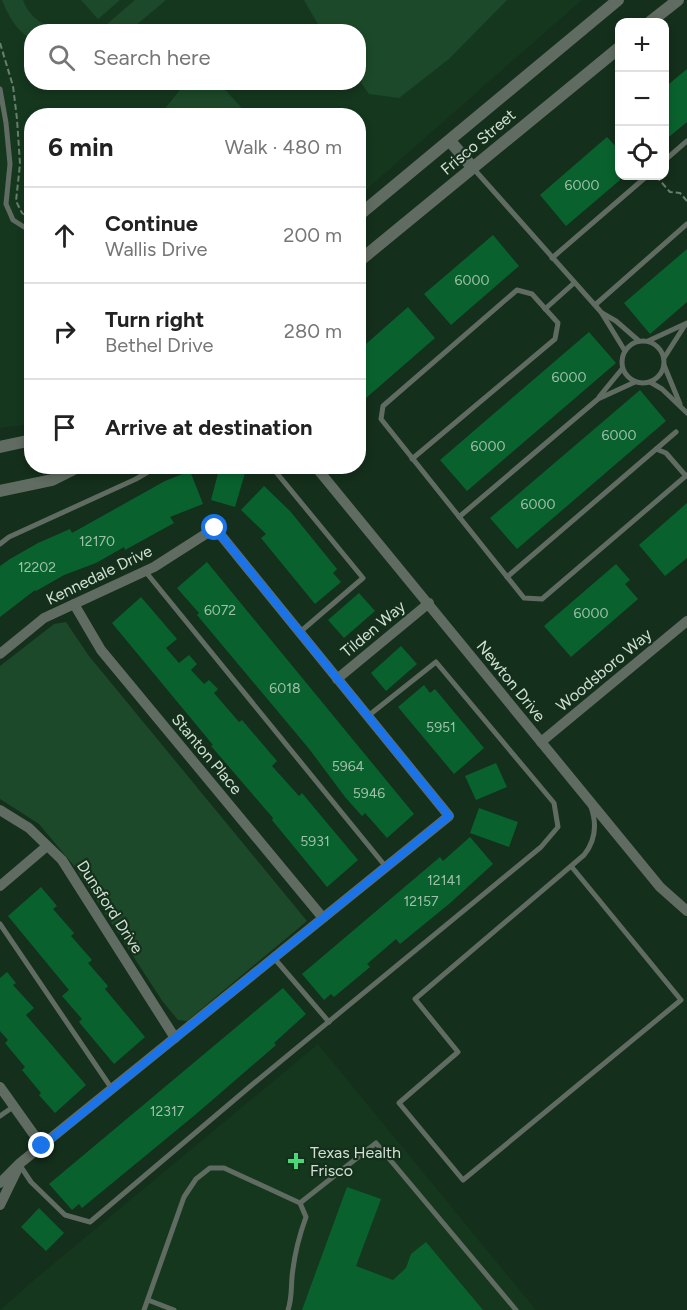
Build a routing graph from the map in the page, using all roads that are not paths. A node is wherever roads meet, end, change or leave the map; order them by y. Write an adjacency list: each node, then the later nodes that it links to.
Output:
1 (618, 0): 6 (street, Frisco Street)
2 (678, 0): 3 (street)
3 (655, 18)
4 (615, 51): 9 (street, Frisco Street)
5 (0, 89): 13 (lane)
6 (450, 141): 9 (street); 11 (street, Frisco Street)
7 (687, 141): 8 (lane)
8 (669, 157)
9 (473, 168): 14 (street, Frisco Street); 15 (lane)
10 (642, 180): 15 (lane)
11 (366, 209)
12 (687, 224): 17 (lane)
13 (24, 227)
14 (366, 255)
15 (552, 258): 16 (lane)
16 (574, 283): 17 (lane); 18 (lane)
17 (595, 305): 19 (lane)
18 (545, 309): 35 (lane); 35 (lane)
19 (601, 312): 21 (lane); 23 (lane)
20 (687, 324): 22 (lane); 24 (lane)
21 (639, 341): 22 (lane); 23 (lane)
22 (647, 341): 24 (lane)
23 (625, 351): 26 (lane)
24 (664, 358): 25 (lane)
25 (664, 365): 28 (lane); 30 (lane)
26 (622, 369): 27 (lane); 29 (lane)
27 (635, 382): 28 (lane); 29 (lane)
28 (650, 382): 30 (lane)
29 (598, 399): 42 (lane)
30 (685, 410)
31 (676, 432): 34 (lane)
32 (24, 442): 33 (street)
33 (0, 447)
34 (656, 449): 40 (lane); 45 (lane)
35 (412, 459): 42 (lane)
36 (64, 474): 41 (street)
37 (144, 474): 43 (lane)
38 (278, 474): 49 (lane)
39 (322, 474): 46 (street, Newton Drive)
40 (687, 476): 45 (lane)
41 (0, 491)
42 (459, 517): 45 (lane)
43 (0, 544)
44 (145, 571): 47 (street, Kennedale Drive); 49 (street, Kennedale Drive); 58 (lane)
45 (507, 577)
46 (429, 603): 51 (street, Tilden Way); 53 (street, Newton Drive)
47 (74, 604): 50 (street, Kennedale Drive); 61 (street, Stanton Place)
48 (687, 621): 53 (street, Woodsboro Way)
49 (300, 632): 51 (street)
50 (0, 654)
51 (337, 679): 52 (street)
52 (368, 716): 58 (street); 64 (lane)
53 (541, 742): 54 (street, Newton Drive)
54 (588, 800): 57 (lane); 60 (street, Newton Drive)
55 (0, 810): 56 (street, Dunsford Drive)
56 (47, 846): 59 (street); 65 (street, Dunsford Drive)
57 (571, 866): 57 (lane)
58 (386, 867): 61 (street)
59 (0, 886)
60 (687, 911)
61 (323, 918): 63 (street)
62 (0, 924): 67 (lane)
63 (274, 958): 64 (lane); 65 (street)
64 (329, 1022): 71 (lane)
65 (175, 1038): 67 (street)
66 (0, 1087): 68 (street)
67 (112, 1089): 70 (street)
68 (13, 1107): 69 (lane); 70 (street)
69 (0, 1116)
70 (42, 1146): 71 (street)
71 (19, 1164): 72 (street); 74 (street)
72 (0, 1183)
73 (300, 1203): 75 (lane); 78 (lane); 79 (lane)
74 (0, 1206)
75 (148, 1300): 76 (lane); 77 (lane)
76 (144, 1310)
77 (174, 1310)
78 (288, 1310)
79 (516, 1310)

